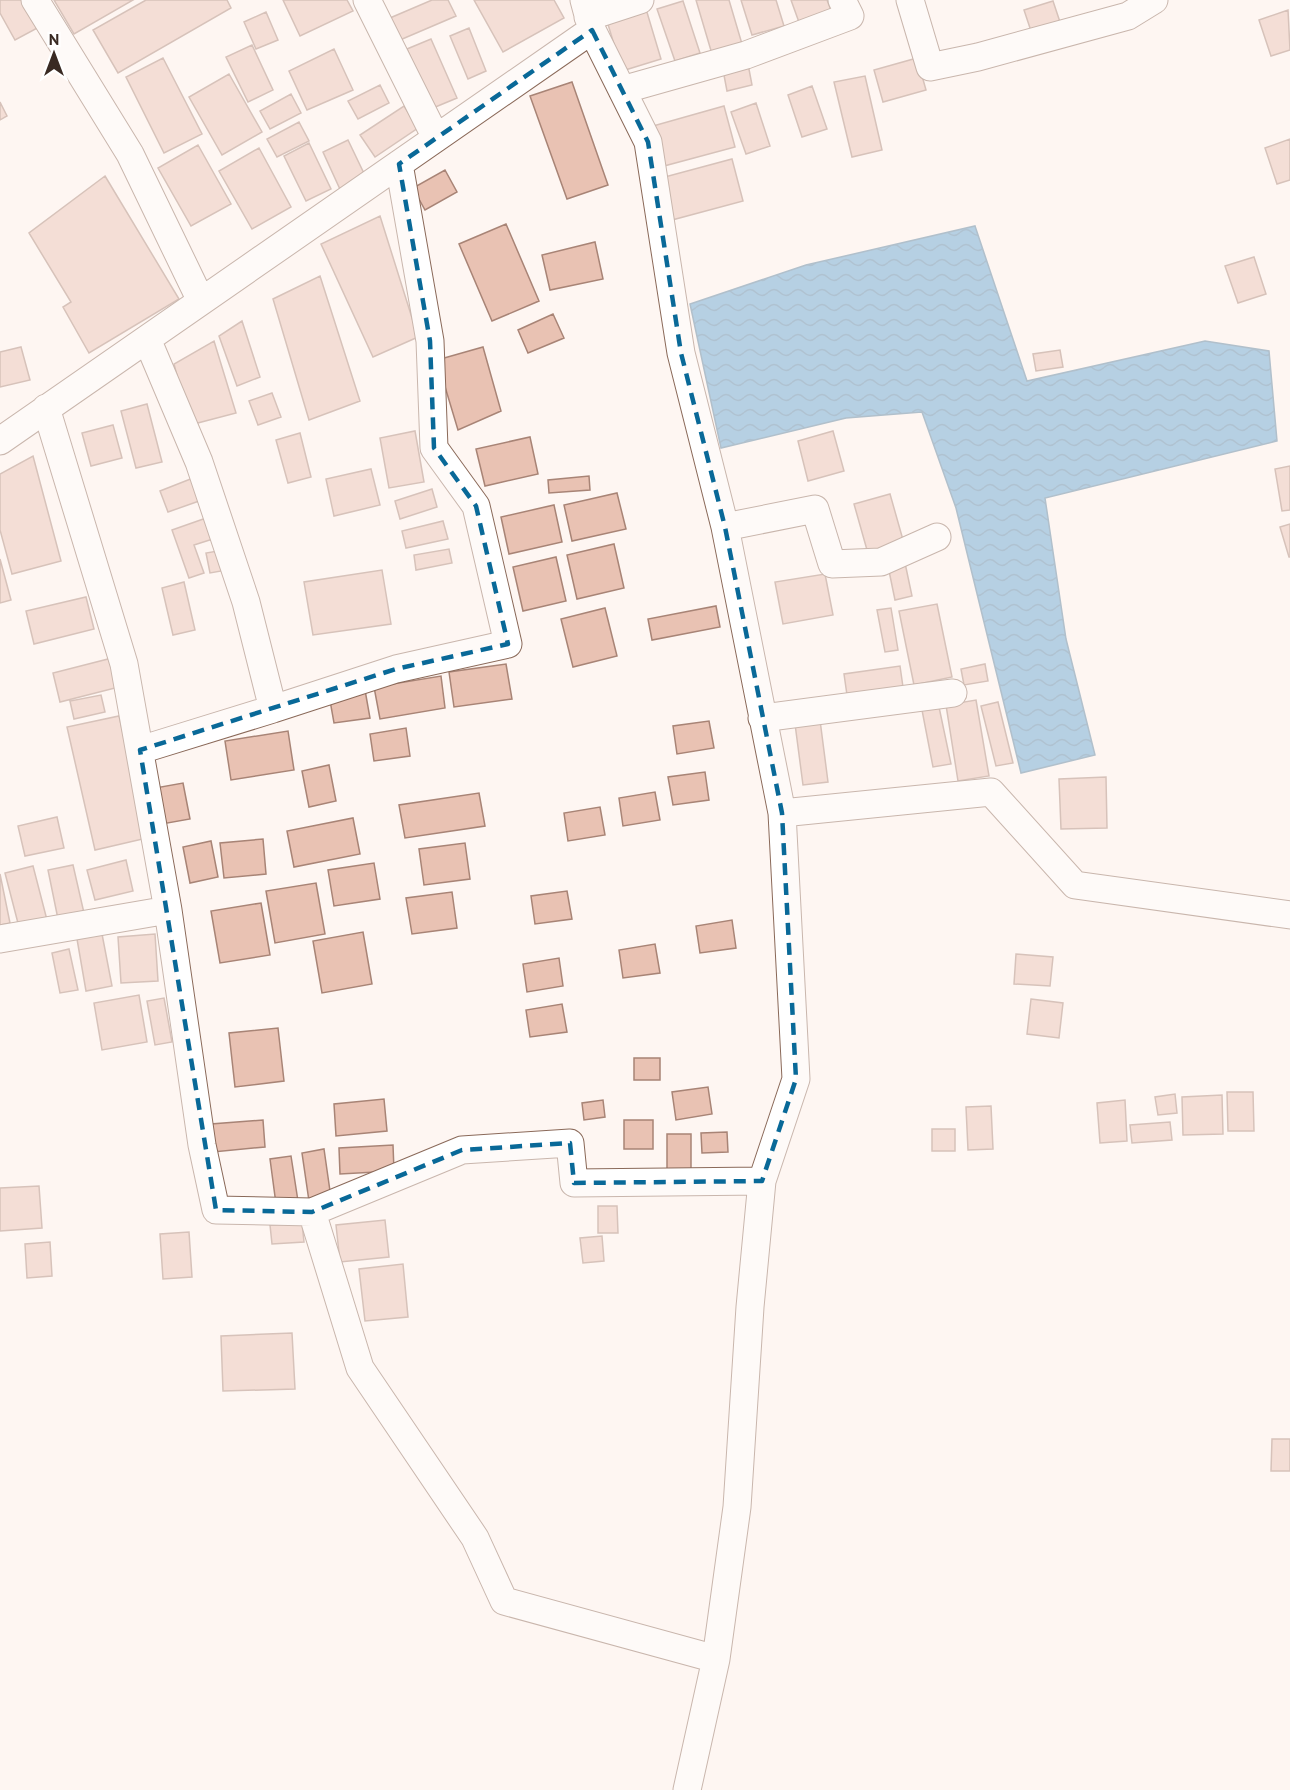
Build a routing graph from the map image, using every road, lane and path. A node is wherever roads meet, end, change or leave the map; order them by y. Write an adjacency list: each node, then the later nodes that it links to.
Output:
1 (35, 0): 11 (street)
2 (367, 0): 9 (street)
3 (640, 0): 7 (street)
4 (842, 0): 8 (street)
5 (910, 0): 6 (street)
6 (1154, 0)
7 (588, 16): 8 (street); 9 (street)
8 (622, 90): 15 (street)
9 (436, 138): 10 (street)
10 (399, 164): 11 (street); 18 (street)
11 (201, 301): 12 (street)
12 (147, 339): 13 (street); 18 (street)
13 (46, 408): 14 (street); 20 (street)
14 (0, 441)
15 (724, 527): 16 (street); 19 (street)
16 (937, 537)
17 (953, 693): 19 (street)
18 (273, 709): 20 (street)
19 (762, 718): 21 (street)
20 (140, 750): 22 (street)
21 (782, 813): 23 (street); 25 (street)
22 (168, 910): 24 (street); 26 (street)
23 (1290, 915)
24 (0, 939)
25 (762, 1181): 26 (street); 27 (street)
26 (312, 1212): 27 (street)
27 (716, 1659): 28 (street)
28 (687, 1790)

